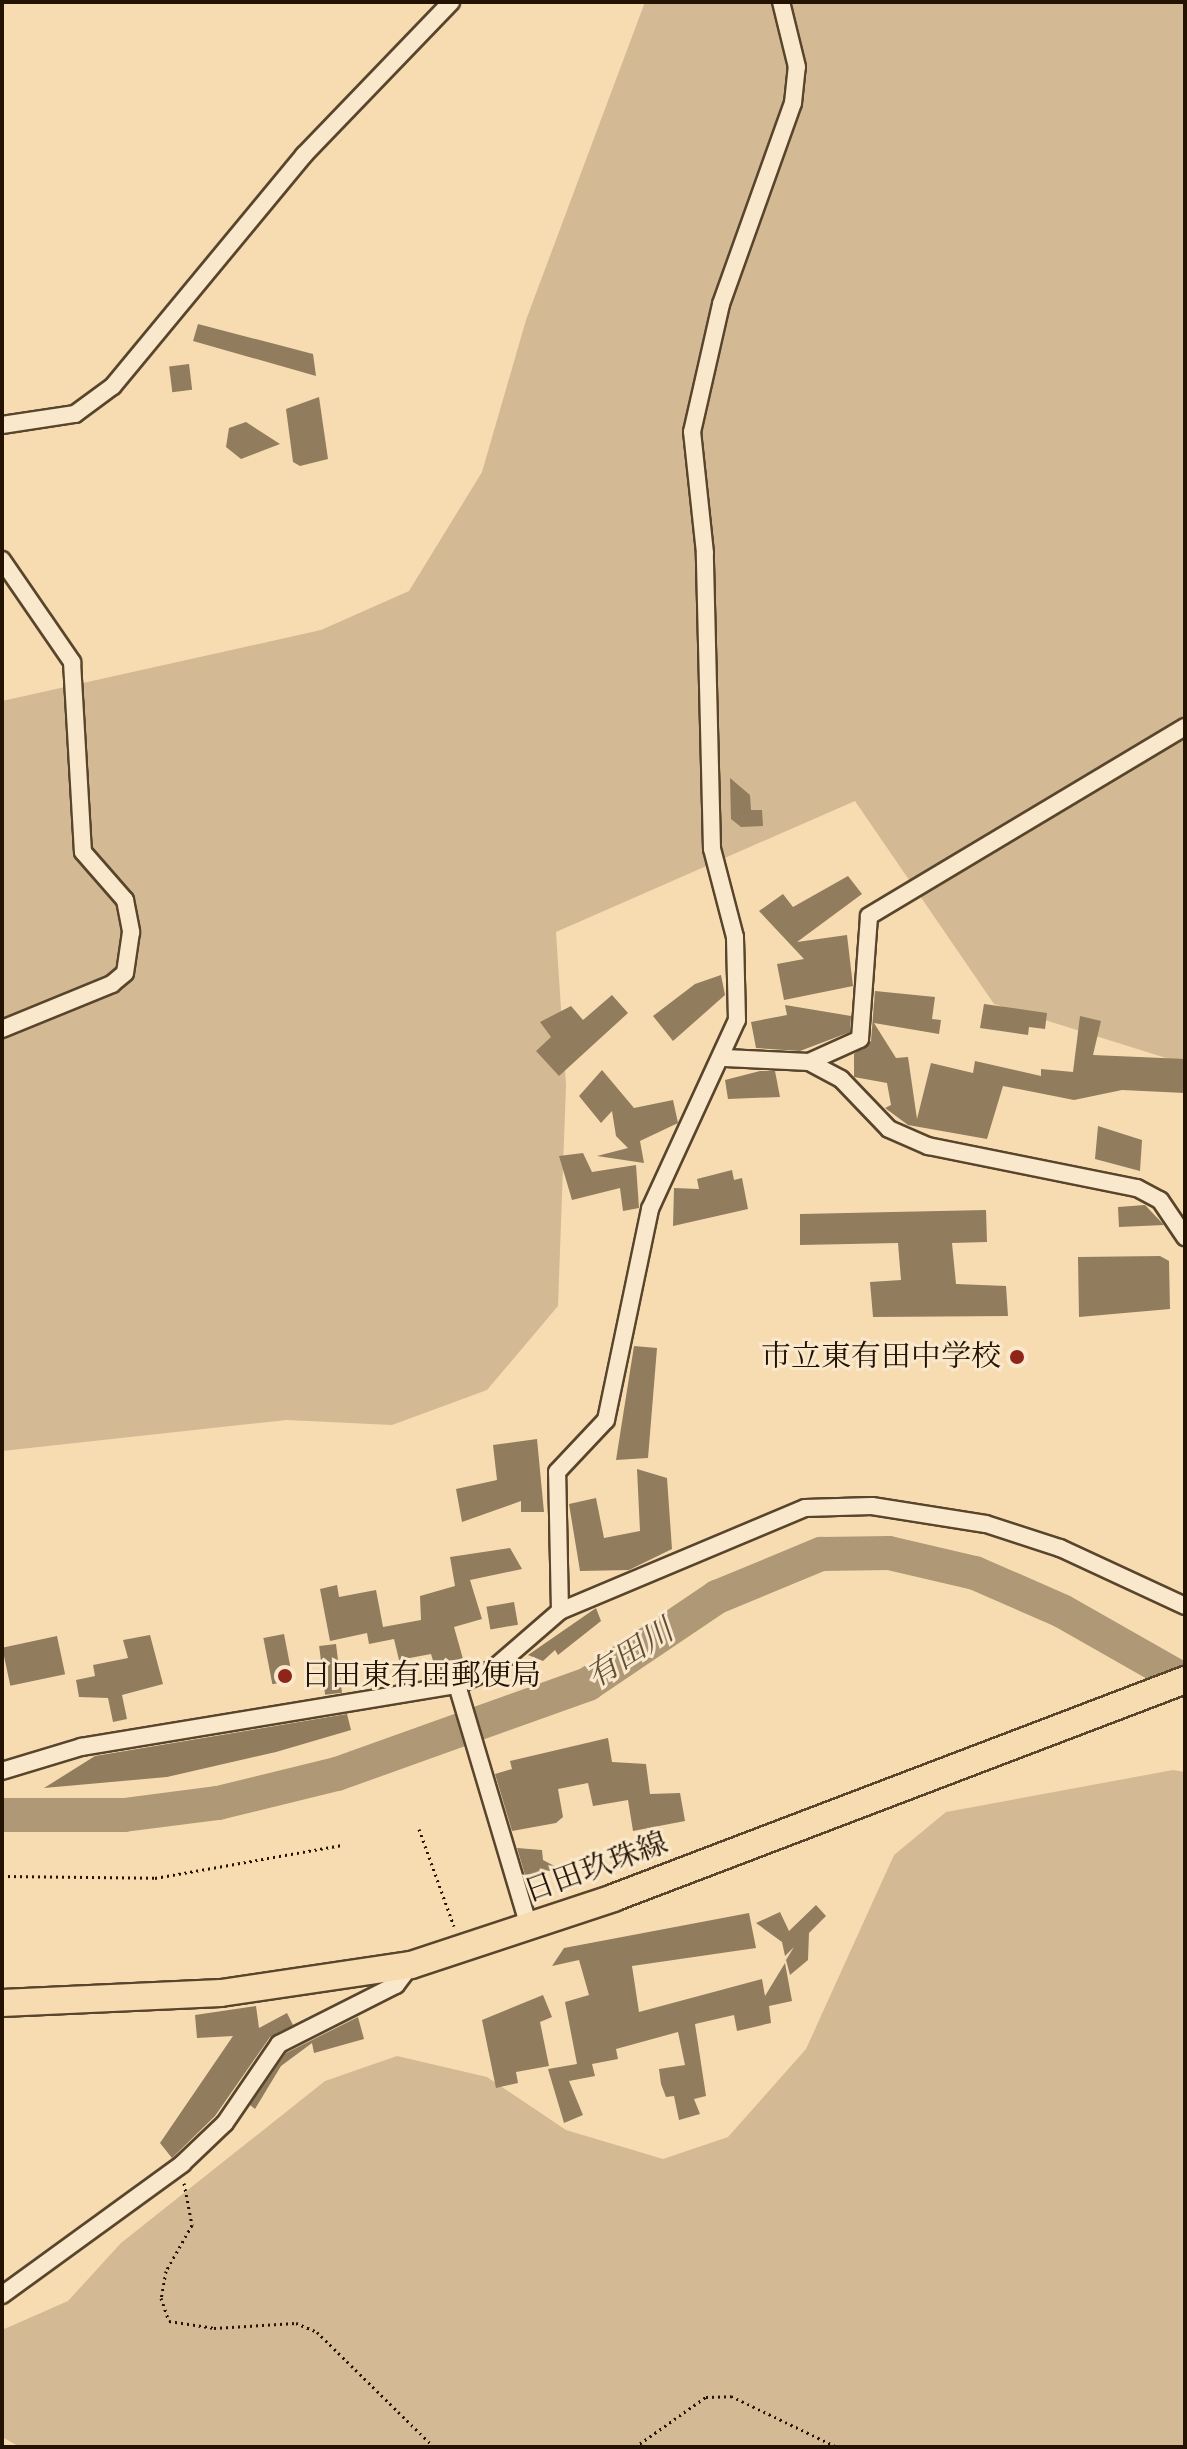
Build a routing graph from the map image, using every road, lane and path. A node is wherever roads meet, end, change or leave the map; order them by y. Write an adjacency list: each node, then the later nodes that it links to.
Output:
1 (451, 2): 3 (street)
2 (781, 2): 7 (street)
3 (2, 425)
4 (2, 560): 6 (street)
5 (1185, 727): 8 (street)
6 (2, 1029)
7 (725, 1058): 8 (street); 11 (street)
8 (809, 1062): 9 (street)
9 (1185, 1237)
10 (1185, 1606): 11 (street)
11 (560, 1611): 13 (street)
12 (1185, 1680): 18 (main road, 日田玖珠線)
13 (457, 1685): 14 (street); 18 (street)
14 (2, 1771)
15 (419, 1829): 19 (path)
16 (342, 1845): 17 (path)
17 (2, 1876)
18 (529, 1926): 19 (main road, 日田玖珠線)
19 (462, 1949): 20 (main road, 日田玖珠線)
20 (411, 1965): 21 (main road, 日田玖珠線); 22 (street)
21 (2, 2003)
22 (182, 2164): 23 (street); 24 (path)
23 (2, 2295)
24 (434, 2447)
25 (635, 2447): 26 (path)
26 (837, 2447)

